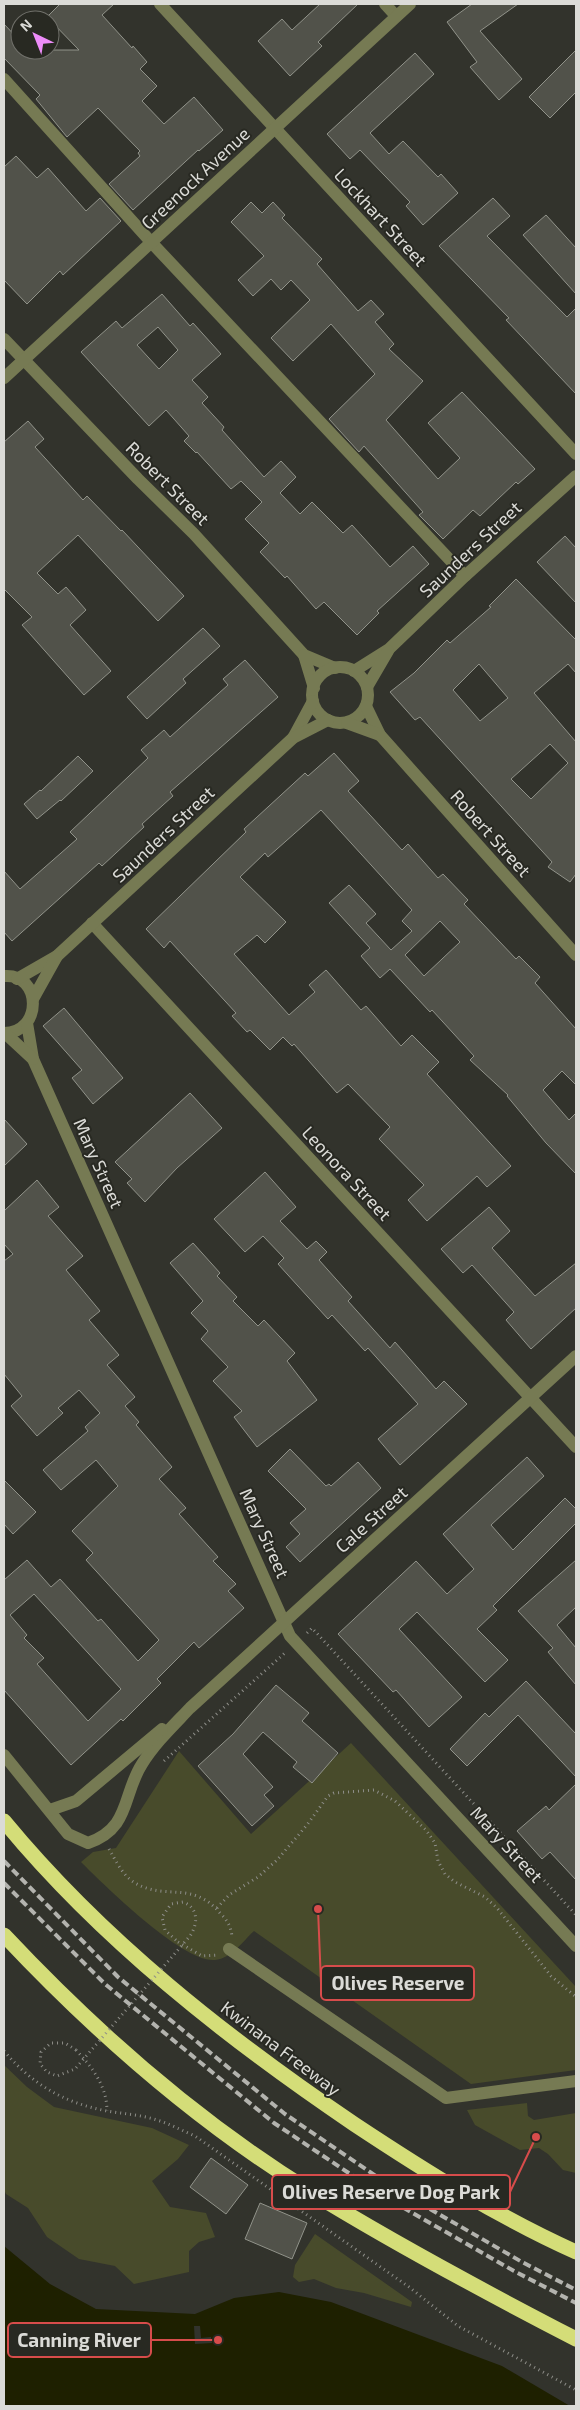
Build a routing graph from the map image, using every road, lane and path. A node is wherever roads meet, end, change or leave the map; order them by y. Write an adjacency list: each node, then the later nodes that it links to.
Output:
1 (160, 4): 6 (street, Lockhart Street)
2 (385, 4): 4 (street)
3 (410, 4): 4 (street, Greenock Avenue)
4 (396, 16): 6 (street, Greenock Avenue)
5 (4, 79): 7 (street)
6 (276, 128): 7 (street, Greenock Avenue); 11 (street, Lockhart Street)
7 (151, 242): 9 (street, Greenock Avenue); 13 (street)
8 (4, 339): 9 (street, Robert Street)
9 (23, 360): 10 (street, Greenock Avenue); 15 (street, Robert Street)
10 (4, 378)
11 (576, 454)
12 (576, 476): 13 (street, Saunders Street)
13 (466, 576): 14 (street, Saunders Street)
14 (389, 649): 17 (street, Saunders Street); 18 (street, Saunders Street)
15 (304, 655): 16 (street, Robert Street); 19 (street, Robert Street)
16 (335, 668): 17 (street); 19 (street)
17 (354, 671): 18 (street)
18 (367, 686): 21 (street, Saunders Street)
19 (314, 688): 20 (street, Saunders Street)
20 (314, 701): 22 (street); 25 (street, Saunders Street)
21 (366, 706): 23 (street); 24 (street, Robert Street)
22 (328, 720): 23 (street); 25 (street, Saunders Street)
23 (347, 723): 24 (street, Robert Street)
24 (380, 735): 27 (street, Robert Street)
25 (293, 738): 26 (street, Saunders Street)
26 (92, 923): 28 (street, Saunders Street); 35 (street, Leonora Street)
27 (576, 955)
28 (56, 956): 29 (street, Saunders Street); 30 (street, Saunders Street)
29 (8, 976): 30 (street)
30 (33, 999): 31 (street, Mary Street)
31 (27, 1023): 32 (street, Mary Street); 33 (street, Mary Street)
32 (5, 1034): 33 (street, Mary Street)
33 (33, 1059): 37 (street, Mary Street)
34 (576, 1356): 35 (street, Cale Street)
35 (531, 1398): 36 (street, Leonora Street); 37 (street, Cale Street)
36 (576, 1447)
37 (284, 1620): 38 (street, Mary Street); 39 (street, Cale Street)
38 (296, 1643): 41 (path); 48 (path); 50 (street, Mary Street)
39 (190, 1708): 42 (street, Cale Street); 44 (street, Cale Street)
40 (4, 1755): 42 (street)
41 (163, 1762)
42 (50, 1810): 44 (street)
43 (4, 1821): 56 (highway, Kwinana Freeway)
44 (103, 1838): 46 (path)
45 (115, 1846): 46 (path)
46 (109, 1850): 47 (path)
47 (216, 1908): 51 (path); 52 (path)
48 (576, 1915)
49 (4, 1935): 57 (highway)
50 (576, 1946)
51 (230, 1949): 54 (street); 55 (path, bridge)
52 (576, 1997)
53 (4, 2051): 55 (path)
54 (576, 2081)
55 (107, 2111): 60 (path)
56 (576, 2252)
57 (484, 2290): 58 (highway); 59 (highway)
58 (576, 2339)
59 (576, 2347)
60 (576, 2390)

